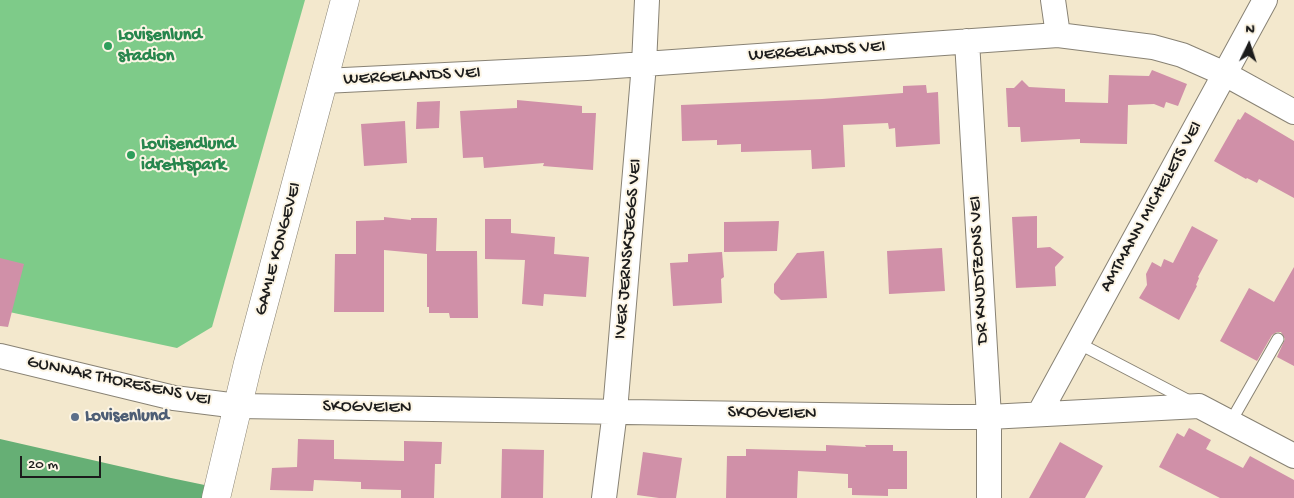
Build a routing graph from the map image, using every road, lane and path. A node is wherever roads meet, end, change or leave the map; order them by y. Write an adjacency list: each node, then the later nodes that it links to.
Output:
1 (344, 0): 9 (street, GAMLE KONGEVEI)
2 (647, 0): 7 (street, IVER JERNSKJEGGS VEI)
3 (1053, 0): 5 (street)
4 (1265, 0): 8 (street, AMTMANN MICHELETS VEI)
5 (1058, 34): 6 (street, WERGELANDS VEI); 8 (street, WERGELANDS VEI)
6 (967, 41): 7 (street, WERGELANDS VEI); 18 (street, DR KNUDTZONS VEI)
7 (644, 64): 9 (street, WERGELANDS VEI); 16 (street, IVER JERNSKJEGGS VEI)
8 (1225, 74): 10 (street, WERGELANDS VEI); 12 (street, AMTMANN MICHELETS VEI)
9 (324, 81): 14 (street, GAMLE KONGEVEI)
10 (1294, 112)
11 (1278, 339): 19 (lane)
12 (1078, 342): 15 (lane); 17 (street, AMTMANN MICHELETS VEI)
13 (0, 356): 14 (street, GUNNAR THORESENS VEI)
14 (238, 406): 16 (street, SKOGVEIEN); 21 (street, GAMLE KONGEVEI)
15 (1199, 406): 17 (street, SKOGVEIEN); 19 (street)
16 (615, 411): 18 (street, SKOGVEIEN); 22 (street, IVER JERNSKJEGGS VEI)
17 (1039, 414): 18 (street, SKOGVEIEN)
18 (989, 417): 23 (street, DR KNUDTZONS VEI)
19 (1230, 423): 20 (street)
20 (1294, 456)
21 (216, 498)
22 (604, 498)
23 (990, 498)

